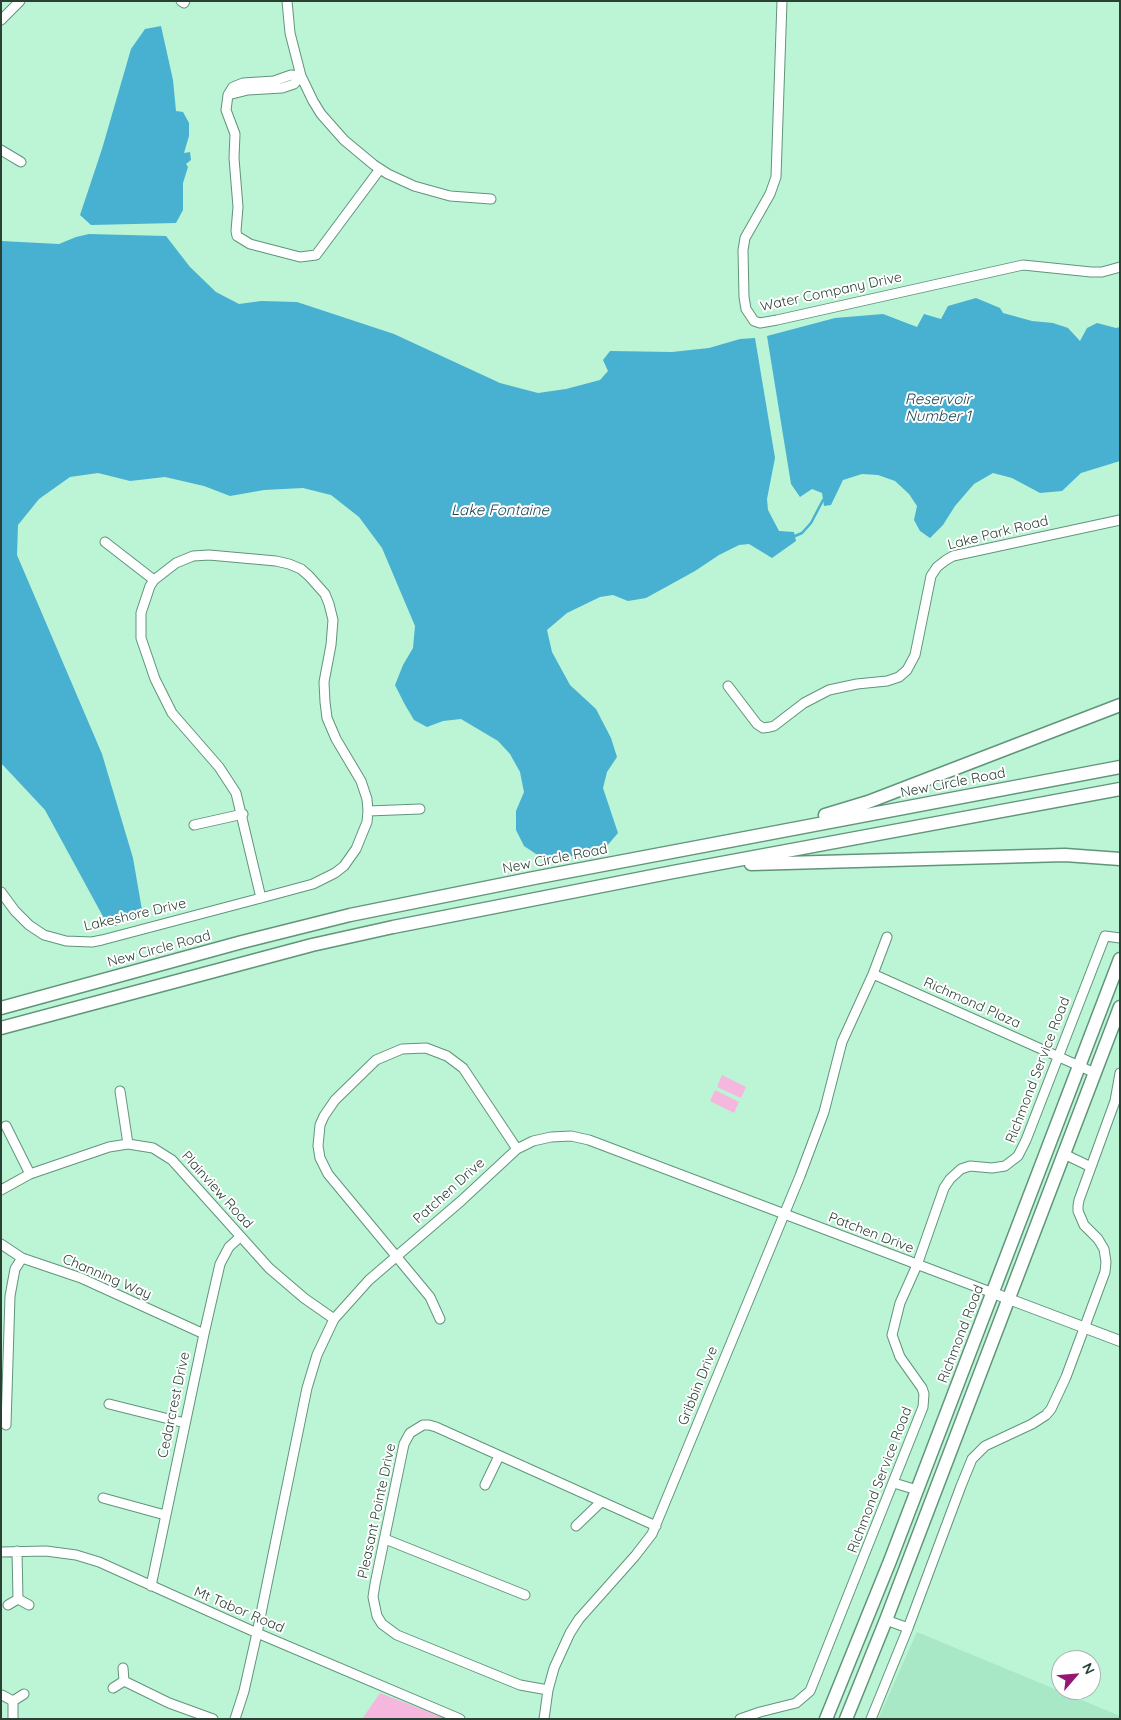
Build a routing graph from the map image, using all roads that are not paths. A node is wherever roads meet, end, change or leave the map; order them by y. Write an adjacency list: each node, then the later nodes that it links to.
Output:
1 (287, 1): 5 (street)
2 (782, 1): 10 (street, Water Company Drive)
3 (17, 2): 4 (street)
4 (1, 20)
5 (300, 76): 8 (street); 8 (street)
6 (1, 150): 7 (street)
7 (21, 162)
8 (380, 169): 9 (street)
9 (491, 199)
10 (1120, 267)
11 (1120, 520): 14 (street, Lake Park Road)
12 (105, 542): 13 (street)
13 (154, 580): 19 (street, Lakeshore Drive); 20 (street, Lakeshore Drive)
14 (728, 686)
15 (1120, 705): 22 (highway)
16 (1120, 767): 22 (highway, New Circle Road)
17 (1120, 789): 26 (highway)
18 (420, 808): 19 (street)
19 (368, 811): 28 (street, Lakeshore Drive)
20 (242, 814): 21 (street); 28 (street, Lakeshore Drive)
21 (194, 825)
22 (682, 850): 34 (highway, New Circle Road)
23 (1120, 854): 24 (highway)
24 (1074, 856): 25 (highway); 26 (highway)
25 (1120, 859)
26 (673, 872): 35 (highway)
27 (1, 892): 28 (street, Lakeshore Drive)
28 (261, 898)
29 (888, 938): 32 (street)
30 (1120, 938): 36 (street, Richmond Service Road)
31 (1120, 959): 37 (highway, Richmond Road)
32 (873, 974): 36 (street, Richmond Plaza); 48 (street, Gribbin Drive)
33 (1120, 1007): 38 (highway)
34 (1, 1008)
35 (1, 1028)
36 (1058, 1056): 37 (street, Richmond Plaza); 53 (street, Richmond Service Road)
37 (1080, 1066): 38 (street, Richmond Plaza); 54 (highway, Richmond Road)
38 (1095, 1073): 44 (highway)
39 (1120, 1073): 45 (street)
40 (120, 1091): 42 (street)
41 (6, 1126): 46 (street)
42 (128, 1144): 46 (street, Plainview Road); 49 (street, Plainview Road)
43 (517, 1149): 48 (street, Patchen Drive); 51 (street, Patchen Drive); 51 (street)
44 (1064, 1154): 45 (street); 55 (highway)
45 (1091, 1167): 58 (street)
46 (30, 1174): 47 (street, Plainview Road)
47 (1, 1190)
48 (784, 1214): 53 (street, Patchen Drive); 72 (street, Gribbin Drive)
49 (240, 1237): 56 (street, Plainview Road); 59 (street, Cedarcrest Drive)
50 (1, 1244): 52 (street, Channing Way)
51 (397, 1256): 56 (street, Patchen Drive); 57 (street)
52 (22, 1258): 59 (street, Channing Way); 63 (street)
53 (917, 1265): 54 (street, Patchen Drive); 65 (street, Richmond Service Road)
54 (993, 1293): 55 (main road); 67 (highway, Richmond Road)
55 (1008, 1300): 58 (main road); 81 (highway)
56 (334, 1319): 83 (street, Patchen Drive)
57 (440, 1319)
58 (1084, 1328): 60 (main road); 82 (street)
59 (204, 1334): 62 (street, Cedarcrest Drive)
60 (1120, 1341)
61 (109, 1404): 62 (street)
62 (185, 1423): 70 (street, Cedarcrest Drive)
63 (6, 1425)
64 (499, 1456): 66 (street); 69 (street, Pleasant Pointe Drive); 73 (street, Pleasant Pointe Drive)
65 (894, 1484): 67 (street); 96 (street, Richmond Service Road)
66 (485, 1485)
67 (917, 1490): 97 (highway, Richmond Road)
68 (103, 1498): 70 (street)
69 (601, 1502): 71 (street); 72 (street, Pleasant Pointe Drive)
70 (165, 1515): 76 (street, Cedarcrest Drive)
71 (576, 1526)
72 (656, 1526): 87 (street, Gribbin Drive)
73 (385, 1539): 77 (street); 87 (street, Pleasant Pointe Drive)
74 (17, 1550): 75 (street, Mt Tabor Road); 76 (street, Mt Tabor Road); 78 (street)
75 (1, 1552)
76 (151, 1586): 83 (street, Mt Tabor Road)
77 (526, 1594)
78 (18, 1599): 79 (street); 80 (street)
79 (8, 1605)
80 (29, 1605)
81 (886, 1620): 82 (street); 98 (highway)
82 (908, 1628): 99 (street)
83 (257, 1633): 93 (street, Patchen Drive); 94 (street, Mt Tabor Road)
84 (123, 1668): 85 (street)
85 (124, 1681): 86 (street); 92 (street)
86 (113, 1688)
87 (548, 1690): 95 (street, Gribbin Drive)
88 (24, 1694): 90 (street)
89 (2, 1695): 90 (street)
90 (13, 1700): 91 (street)
91 (13, 1719)
92 (213, 1719)
93 (235, 1719)
94 (460, 1719)
95 (544, 1719)
96 (740, 1719)
97 (826, 1719)
98 (846, 1719)
99 (871, 1719)

